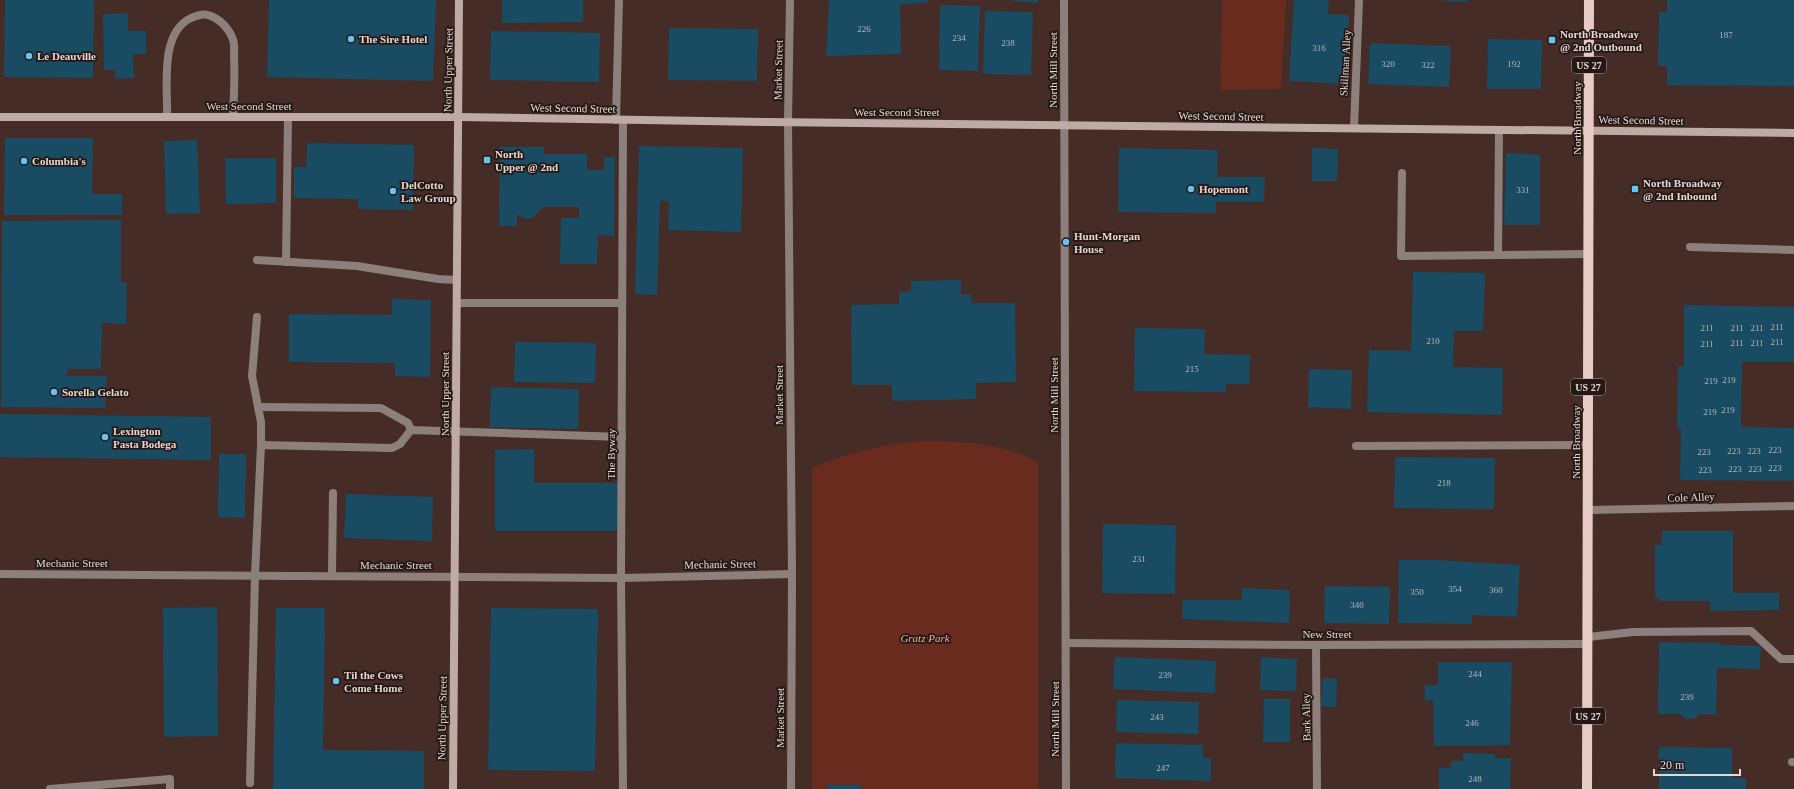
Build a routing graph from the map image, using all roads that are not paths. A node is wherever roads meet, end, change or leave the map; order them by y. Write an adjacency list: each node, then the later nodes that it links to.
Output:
1 (459, 0): 11 (street, North Upper Street)
2 (619, 0): 12 (street, The Byway)
3 (790, 0): 13 (street, Market Street)
4 (1064, 0): 14 (street, North Mill Street)
5 (1359, 0): 15 (street, Skillman Alley)
6 (1589, 0): 17 (main road, North Broadway / US 27)
7 (0, 116): 8 (street, West Second Street)
8 (167, 117): 9 (street, West Second Street); 9 (street)
9 (233, 117): 10 (street, West Second Street)
10 (288, 117): 11 (street, West Second Street); 25 (street)
11 (458, 117): 12 (street, West Second Street); 26 (street, North Upper Street)
12 (619, 120): 13 (street, West Second Street); 28 (street, The Byway)
13 (788, 122): 14 (street, West Second Street); 41 (street, Market Street)
14 (1064, 125): 15 (street, West Second Street); 47 (street, North Mill Street)
15 (1354, 128): 16 (street, West Second Street)
16 (1498, 130): 17 (street, West Second Street); 23 (street)
17 (1589, 130): 18 (street, West Second Street); 22 (main road, North Broadway / US 27)
18 (1794, 133)
19 (1402, 173): 23 (street)
20 (1690, 247): 21 (street)
21 (1794, 250)
22 (1588, 254): 23 (street); 35 (main road, North Broadway / US 27)
23 (1498, 255)
24 (257, 260): 25 (street)
25 (286, 262): 26 (street)
26 (457, 280): 27 (street, North Upper Street)
27 (457, 303): 28 (street); 32 (street, North Upper Street)
28 (622, 303): 33 (street, The Byway)
29 (257, 317): 30 (street)
30 (258, 407): 31 (street); 34 (street)
31 (411, 430): 32 (street); 34 (street)
32 (456, 431): 33 (street); 44 (street, North Upper Street)
33 (622, 437): 45 (street, The Byway)
34 (261, 445): 42 (street)
35 (1588, 445): 36 (street); 39 (main road, North Broadway / US 27)
36 (1356, 446)
37 (333, 493): 43 (street)
38 (1794, 506): 39 (street, Cole Alley)
39 (1588, 510): 46 (main road, North Broadway / US 27)
40 (0, 574): 42 (street, Mechanic Street)
41 (792, 574): 45 (street, Mechanic Street); 55 (street, Market Street)
42 (255, 575): 43 (street, Mechanic Street); 50 (street)
43 (332, 576): 44 (street, Mechanic Street)
44 (455, 577): 45 (street, Mechanic Street); 53 (street, North Upper Street)
45 (621, 578): 54 (street, The Byway)
46 (1588, 640): 48 (street, New Street); 49 (street, New Street); 58 (main road, North Broadway / US 27)
47 (1066, 643): 48 (street, New Street); 56 (street, North Mill Street)
48 (1316, 646): 57 (street, Bark Alley)
49 (1794, 659)
50 (250, 783)
51 (50, 789): 52 (street)
52 (170, 789)
53 (453, 789)
54 (623, 789)
55 (791, 789)
56 (1066, 789)
57 (1317, 789)
58 (1587, 789)

